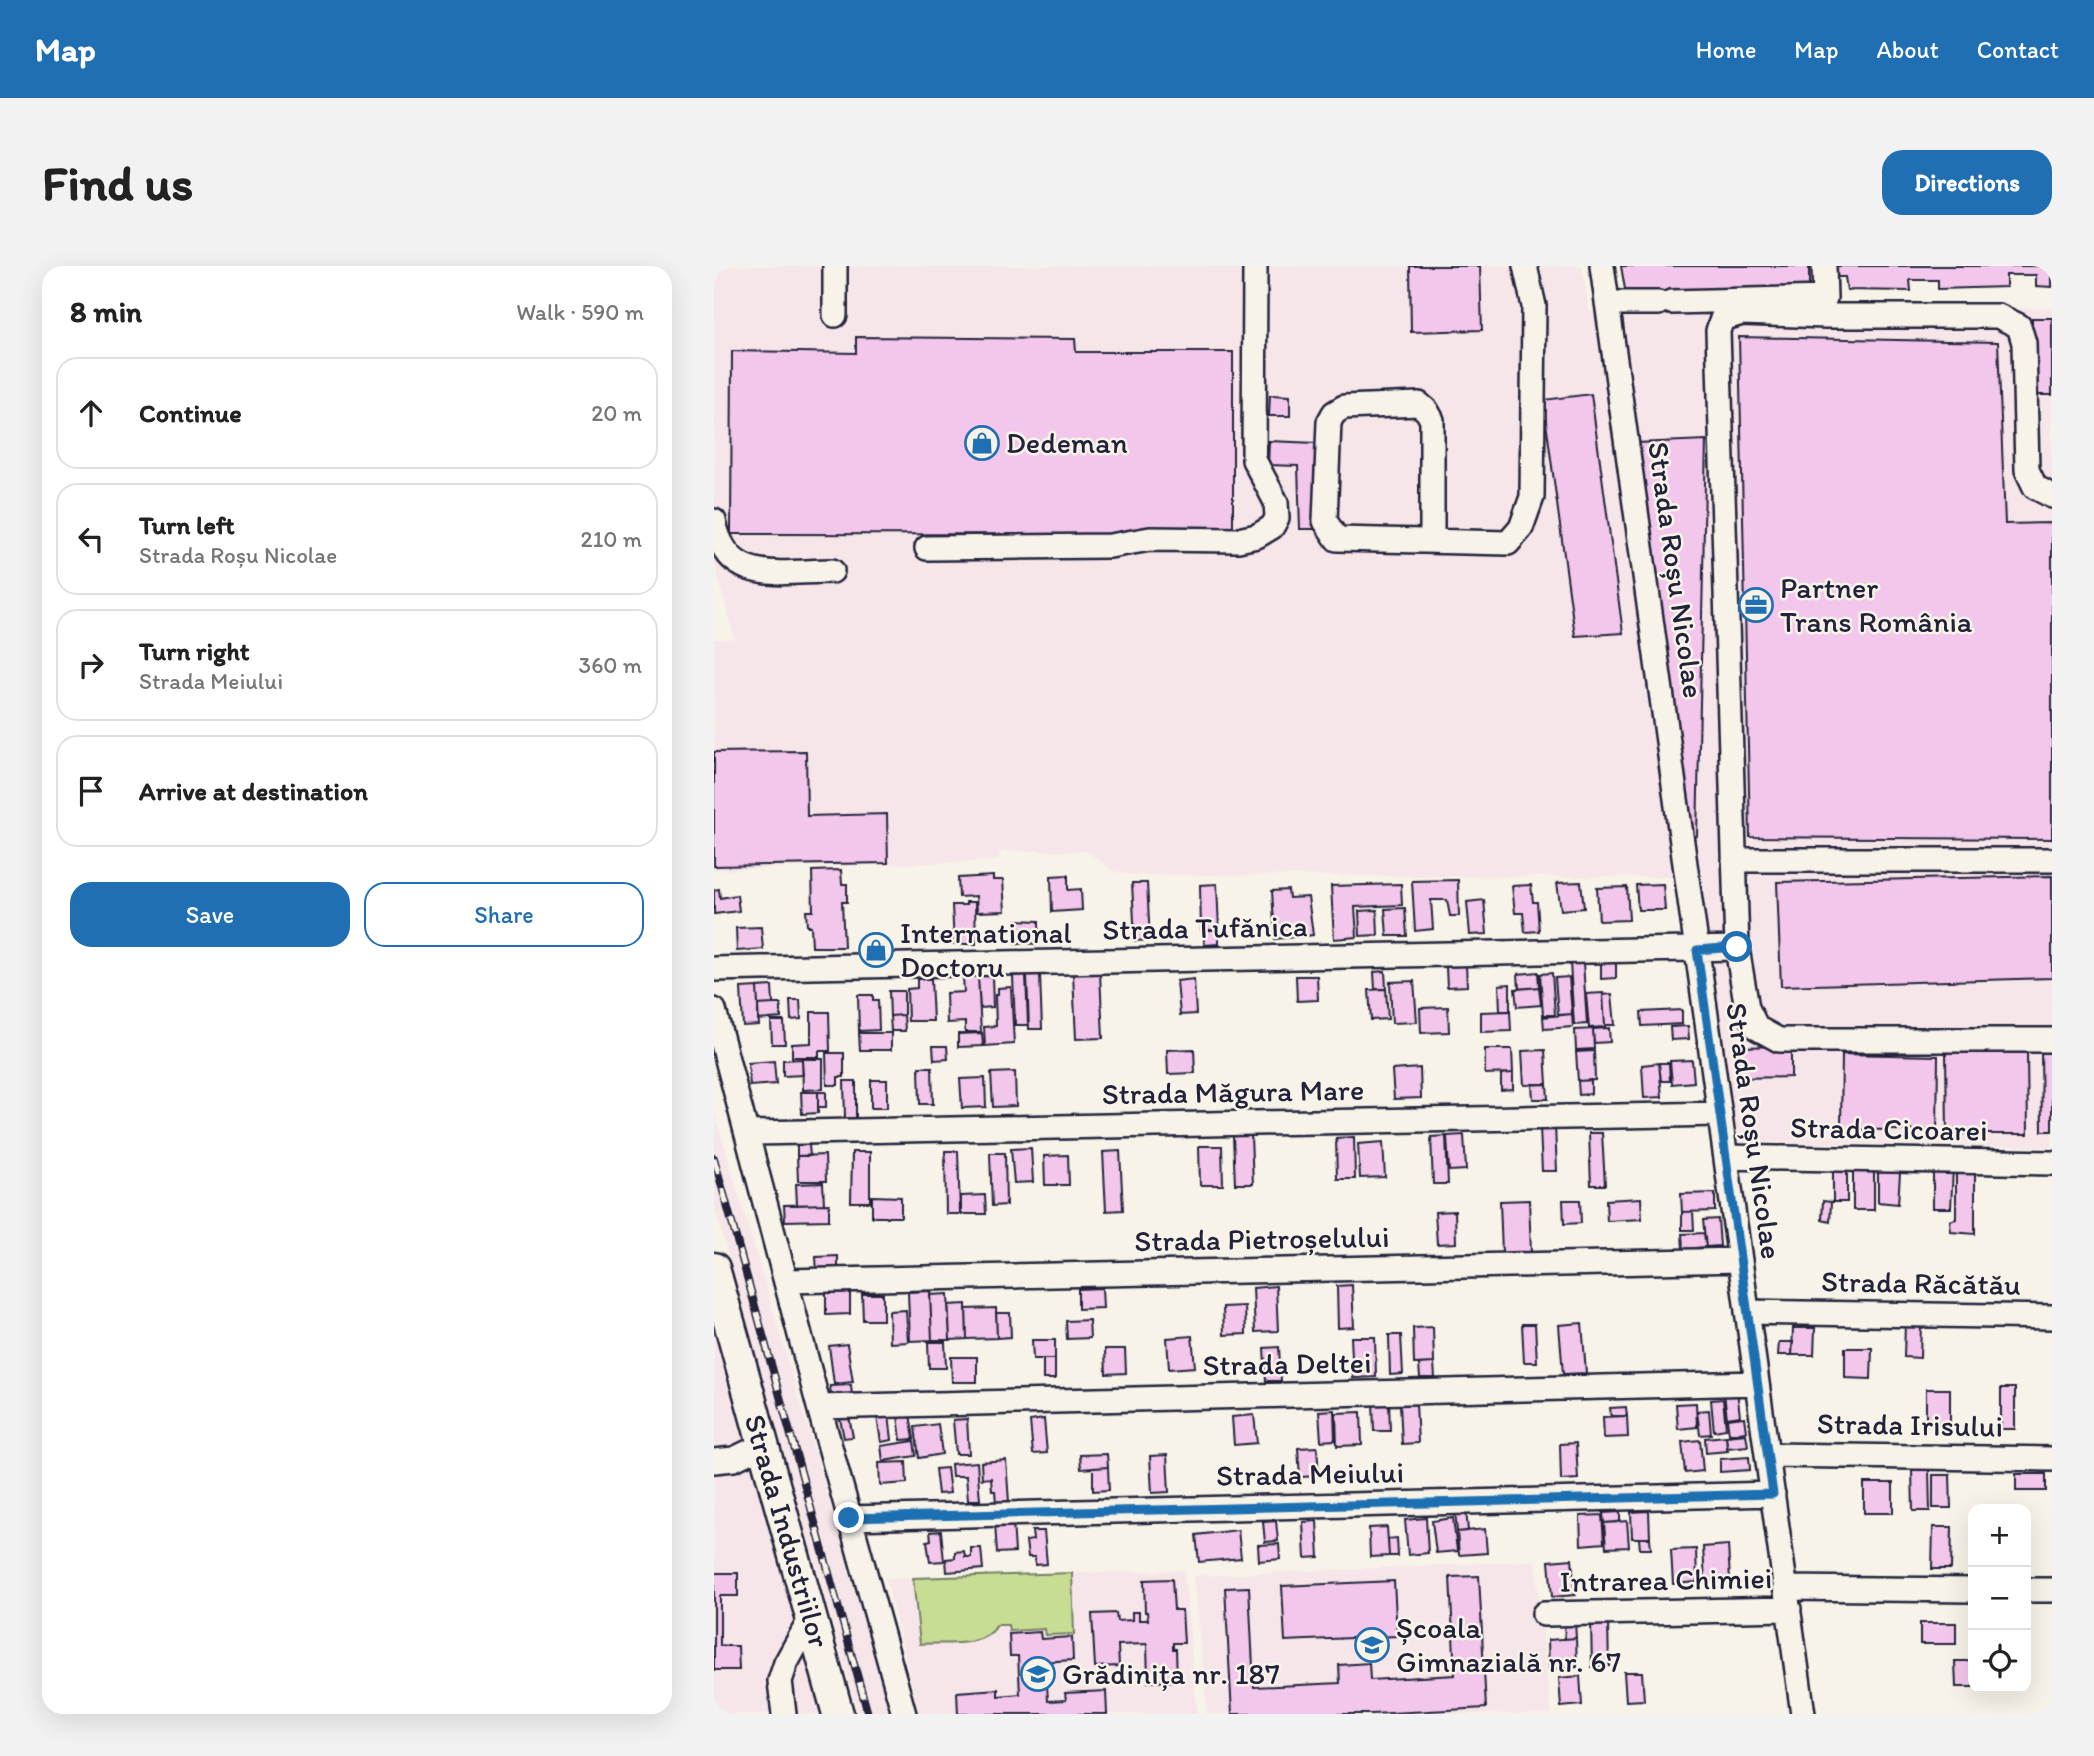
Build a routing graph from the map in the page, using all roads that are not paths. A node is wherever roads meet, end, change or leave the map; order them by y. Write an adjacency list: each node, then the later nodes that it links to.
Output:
1 (835, 266): 7 (street)
2 (1255, 266): 11 (street)
3 (1525, 266): 10 (street)
4 (1602, 266): 6 (street, Strada Roșu Nicolae)
5 (1824, 266): 6 (street)
6 (1607, 303): 16 (street, Strada Roșu Nicolae)
7 (835, 315)
8 (2052, 496): 13 (street)
9 (714, 521): 12 (street)
10 (1432, 541): 10 (street)
11 (927, 548)
12 (832, 571)
13 (1734, 860): 14 (street); 15 (street)
14 (2052, 860)
15 (1737, 947): 16 (street, Strada Tufănica); 19 (street)
16 (1697, 950): 17 (street, Strada Tufănica); 20 (street, Strada Roșu Nicolae)
17 (714, 969)
18 (714, 1010): 21 (street)
19 (2052, 1040)
20 (1720, 1114): 21 (street, Strada Măgura Mare); 22 (street, Strada Roșu Nicolae)
21 (748, 1133): 26 (street)
22 (1726, 1157): 23 (street, Strada Cicoarei); 24 (street, Strada Roșu Nicolae)
23 (2052, 1163)
24 (1740, 1260): 26 (street, Strada Pietroșelului); 27 (street, Strada Roșu Nicolae)
25 (714, 1268): 31 (main road, Strada Industriilor)
26 (786, 1281): 30 (street)
27 (1747, 1312): 28 (street, Strada Răcătău); 29 (street, Strada Roșu Nicolae)
28 (2052, 1317)
29 (1757, 1384): 30 (street, Strada Deltei); 32 (street, Strada Roșu Nicolae)
30 (819, 1407): 36 (street)
31 (763, 1445): 34 (street); 42 (main road, Strada Industriilor)
32 (1767, 1455): 33 (street, Strada Irisului); 35 (street, Strada Roșu Nicolae)
33 (2052, 1459)
34 (714, 1461)
35 (1773, 1494): 36 (street, Strada Meiului); 40 (street, Strada Roșu Nicolae)
36 (849, 1518): 45 (street)
37 (1968, 1590): 40 (street, Intrarea Chimiei)
38 (2031, 1590): 39 (street)
39 (2052, 1590)
40 (1787, 1599): 41 (street, Intrarea Chimiei); 46 (street, Strada Roșu Nicolae)
41 (1544, 1614)
42 (811, 1618): 43 (street); 44 (main road, Strada Industriilor)
43 (784, 1714)
44 (838, 1714)
45 (904, 1714)
46 (1803, 1714)

